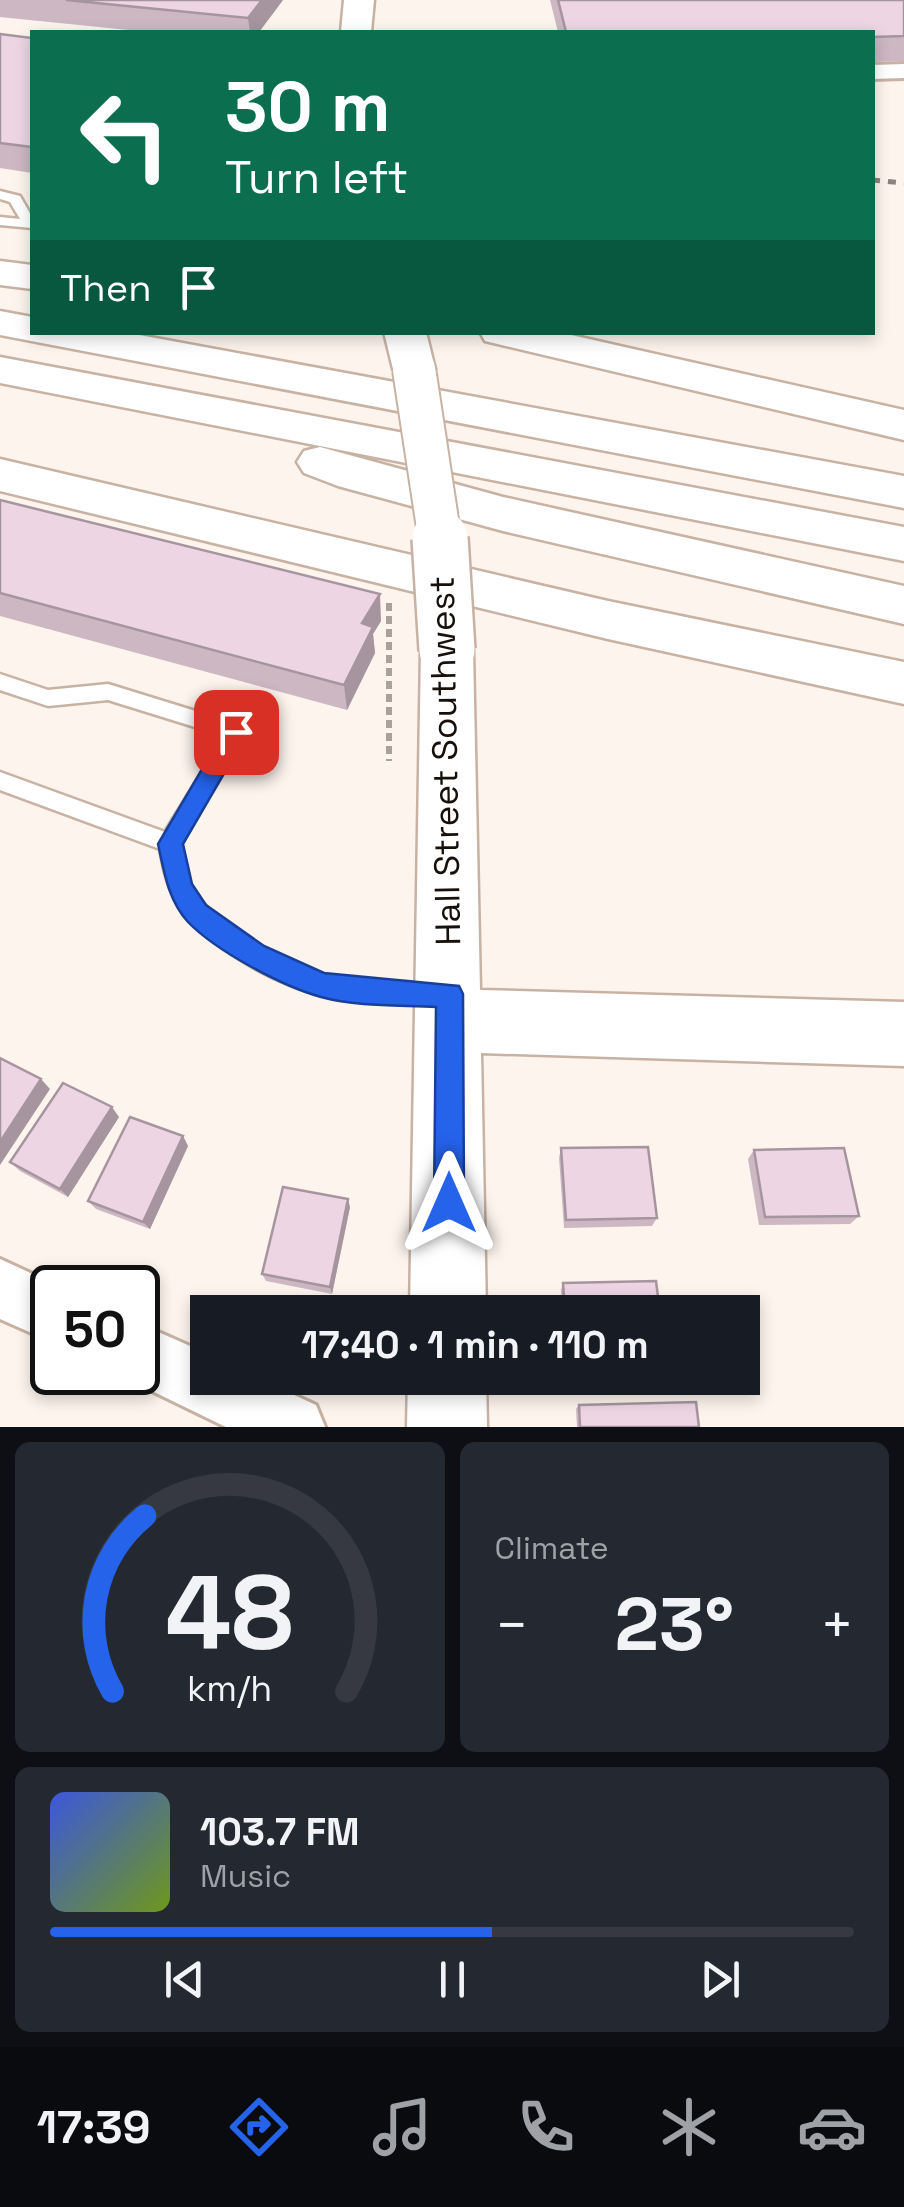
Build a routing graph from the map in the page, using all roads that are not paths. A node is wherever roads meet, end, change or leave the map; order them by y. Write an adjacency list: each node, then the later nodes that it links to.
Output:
1 (875, 72): 2 (street)
2 (904, 72)
3 (0, 195): 5 (lane)
4 (0, 221): 6 (lane)
5 (30, 222)
6 (30, 224)
7 (0, 273): 8 (main road)
8 (30, 277)
9 (0, 323): 10 (main road)
10 (30, 329)
11 (68, 335): 18 (main road)
12 (513, 335): 16 (main road)
13 (410, 351): 25 (main road, Hall Street Southwest, bridge)
14 (0, 370): 15 (main road)
15 (163, 402): 19 (main road); 20 (main road)
16 (904, 425)
17 (0, 474): 22 (main road)
18 (904, 492)
19 (904, 544)
20 (904, 605)
21 (0, 682): 24 (lane)
22 (904, 683)
23 (0, 781): 24 (lane)
24 (170, 844): 25 (lane)
25 (450, 1008): 26 (main road); 28 (main road, Hall Street Southwest)
26 (904, 1034)
27 (0, 1288): 29 (street)
28 (448, 1295)
29 (30, 1302)
30 (160, 1363): 32 (street)
31 (448, 1395): 33 (main road)
32 (294, 1427)
33 (447, 1427)

